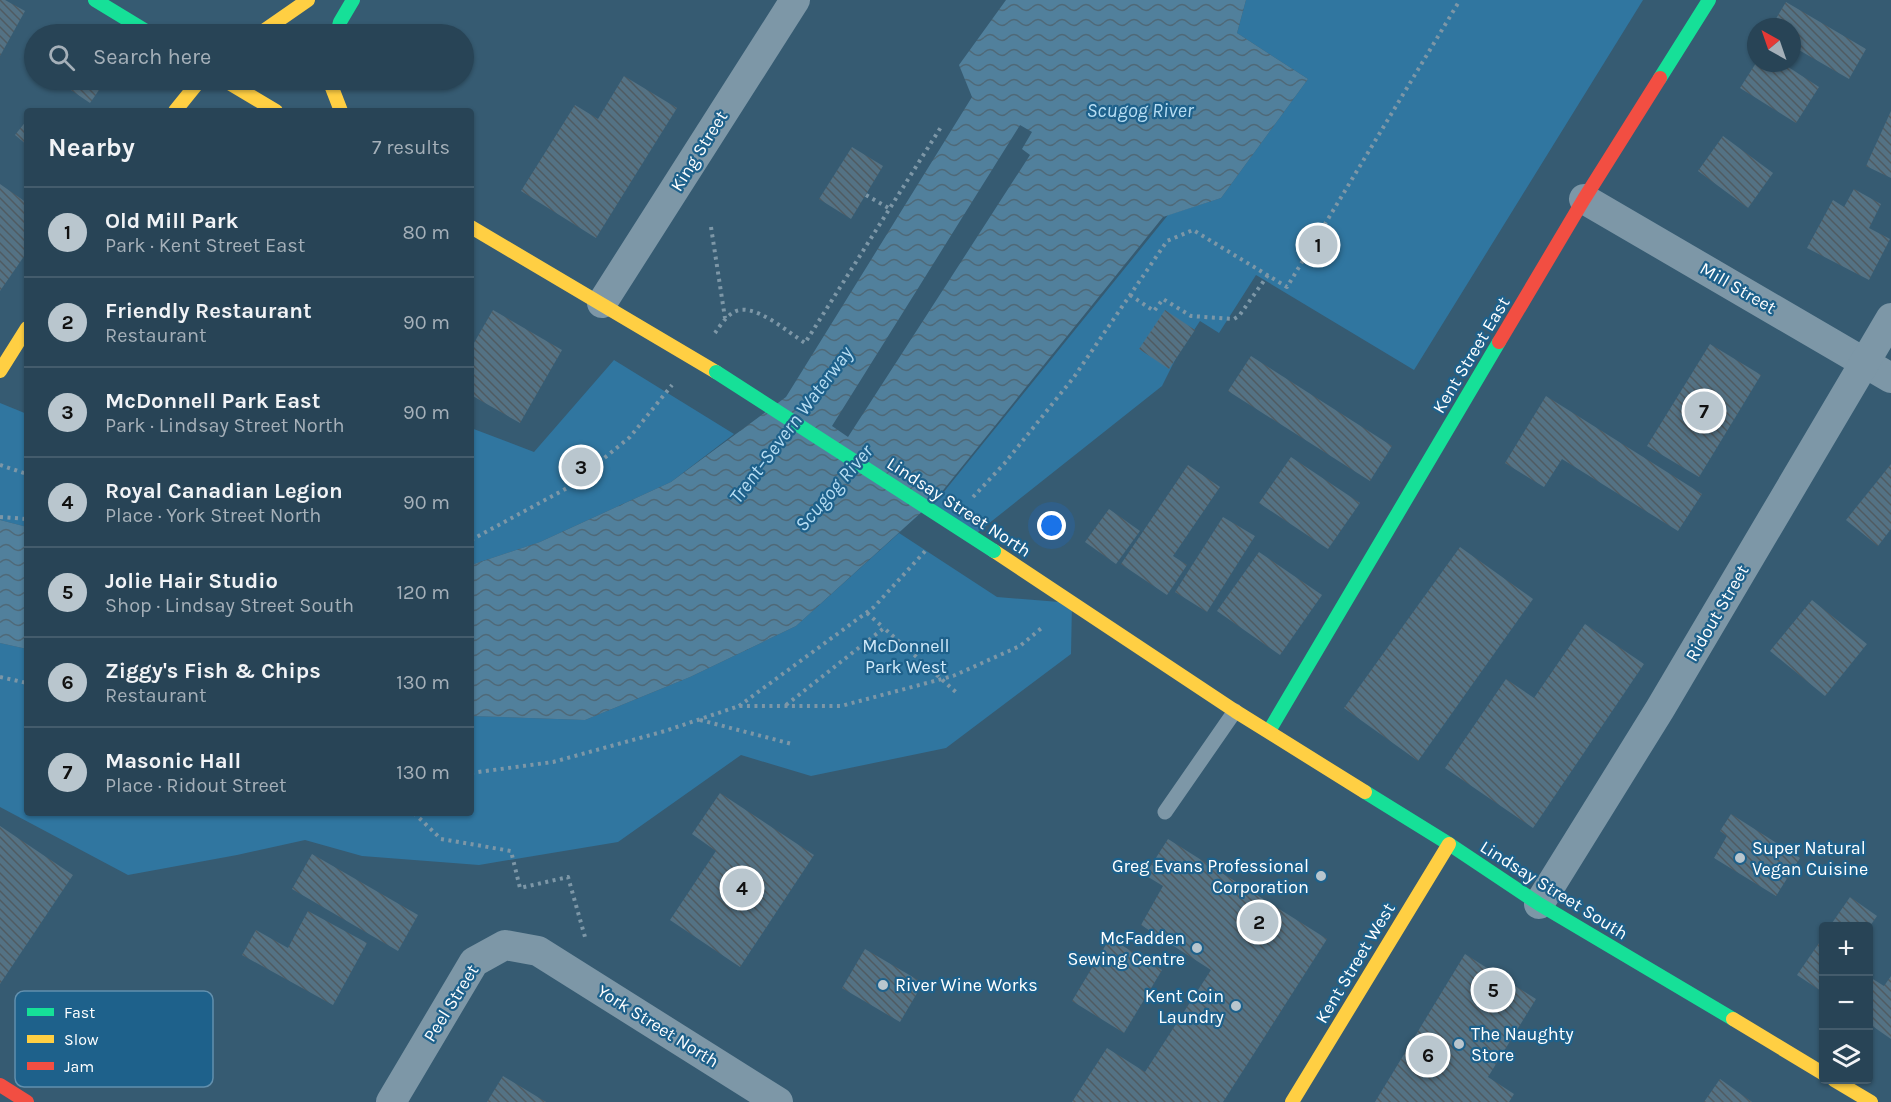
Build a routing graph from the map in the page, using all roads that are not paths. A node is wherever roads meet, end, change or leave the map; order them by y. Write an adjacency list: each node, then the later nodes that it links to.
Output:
1 (96, 0): 6 (main road)
2 (308, 0): 7 (main road)
3 (353, 0): 8 (main road)
4 (795, 0): 17 (street, King Street)
5 (1709, 0): 15 (main road, Kent Street East)
6 (135, 24)
7 (273, 24)
8 (339, 24)
9 (192, 90): 12 (main road)
10 (241, 90): 13 (main road)
11 (333, 90): 14 (main road)
12 (177, 108)
13 (271, 108)
14 (340, 108)
15 (1584, 199): 20 (street, Mill Street); 24 (main road, Kent Street East)
16 (474, 229): 17 (main road, Lindsay Street North)
17 (602, 303): 23 (main road, Lindsay Street North, bridge)
18 (1891, 318): 20 (street, Ridout Street)
19 (24, 333): 21 (main road)
20 (1864, 361): 22 (street, Mill Street); 27 (street, Ridout Street)
21 (0, 371)
22 (1891, 378)
23 (1235, 711): 24 (main road, Lindsay Street North); 25 (lane)
24 (1269, 731): 26 (main road, Lindsay Street South)
25 (1165, 812)
26 (1449, 844): 27 (main road, Lindsay Street South); 35 (main road, Kent Street West)
27 (1539, 904): 29 (main road, Lindsay Street South)
28 (538, 951): 33 (street, Peel Street); 34 (street, York Street North)
29 (1819, 1071)
30 (1841, 1084): 36 (main road)
31 (0, 1085): 32 (main road)
32 (27, 1102)
33 (391, 1102)
34 (778, 1102)
35 (1292, 1102)
36 (1871, 1102)

